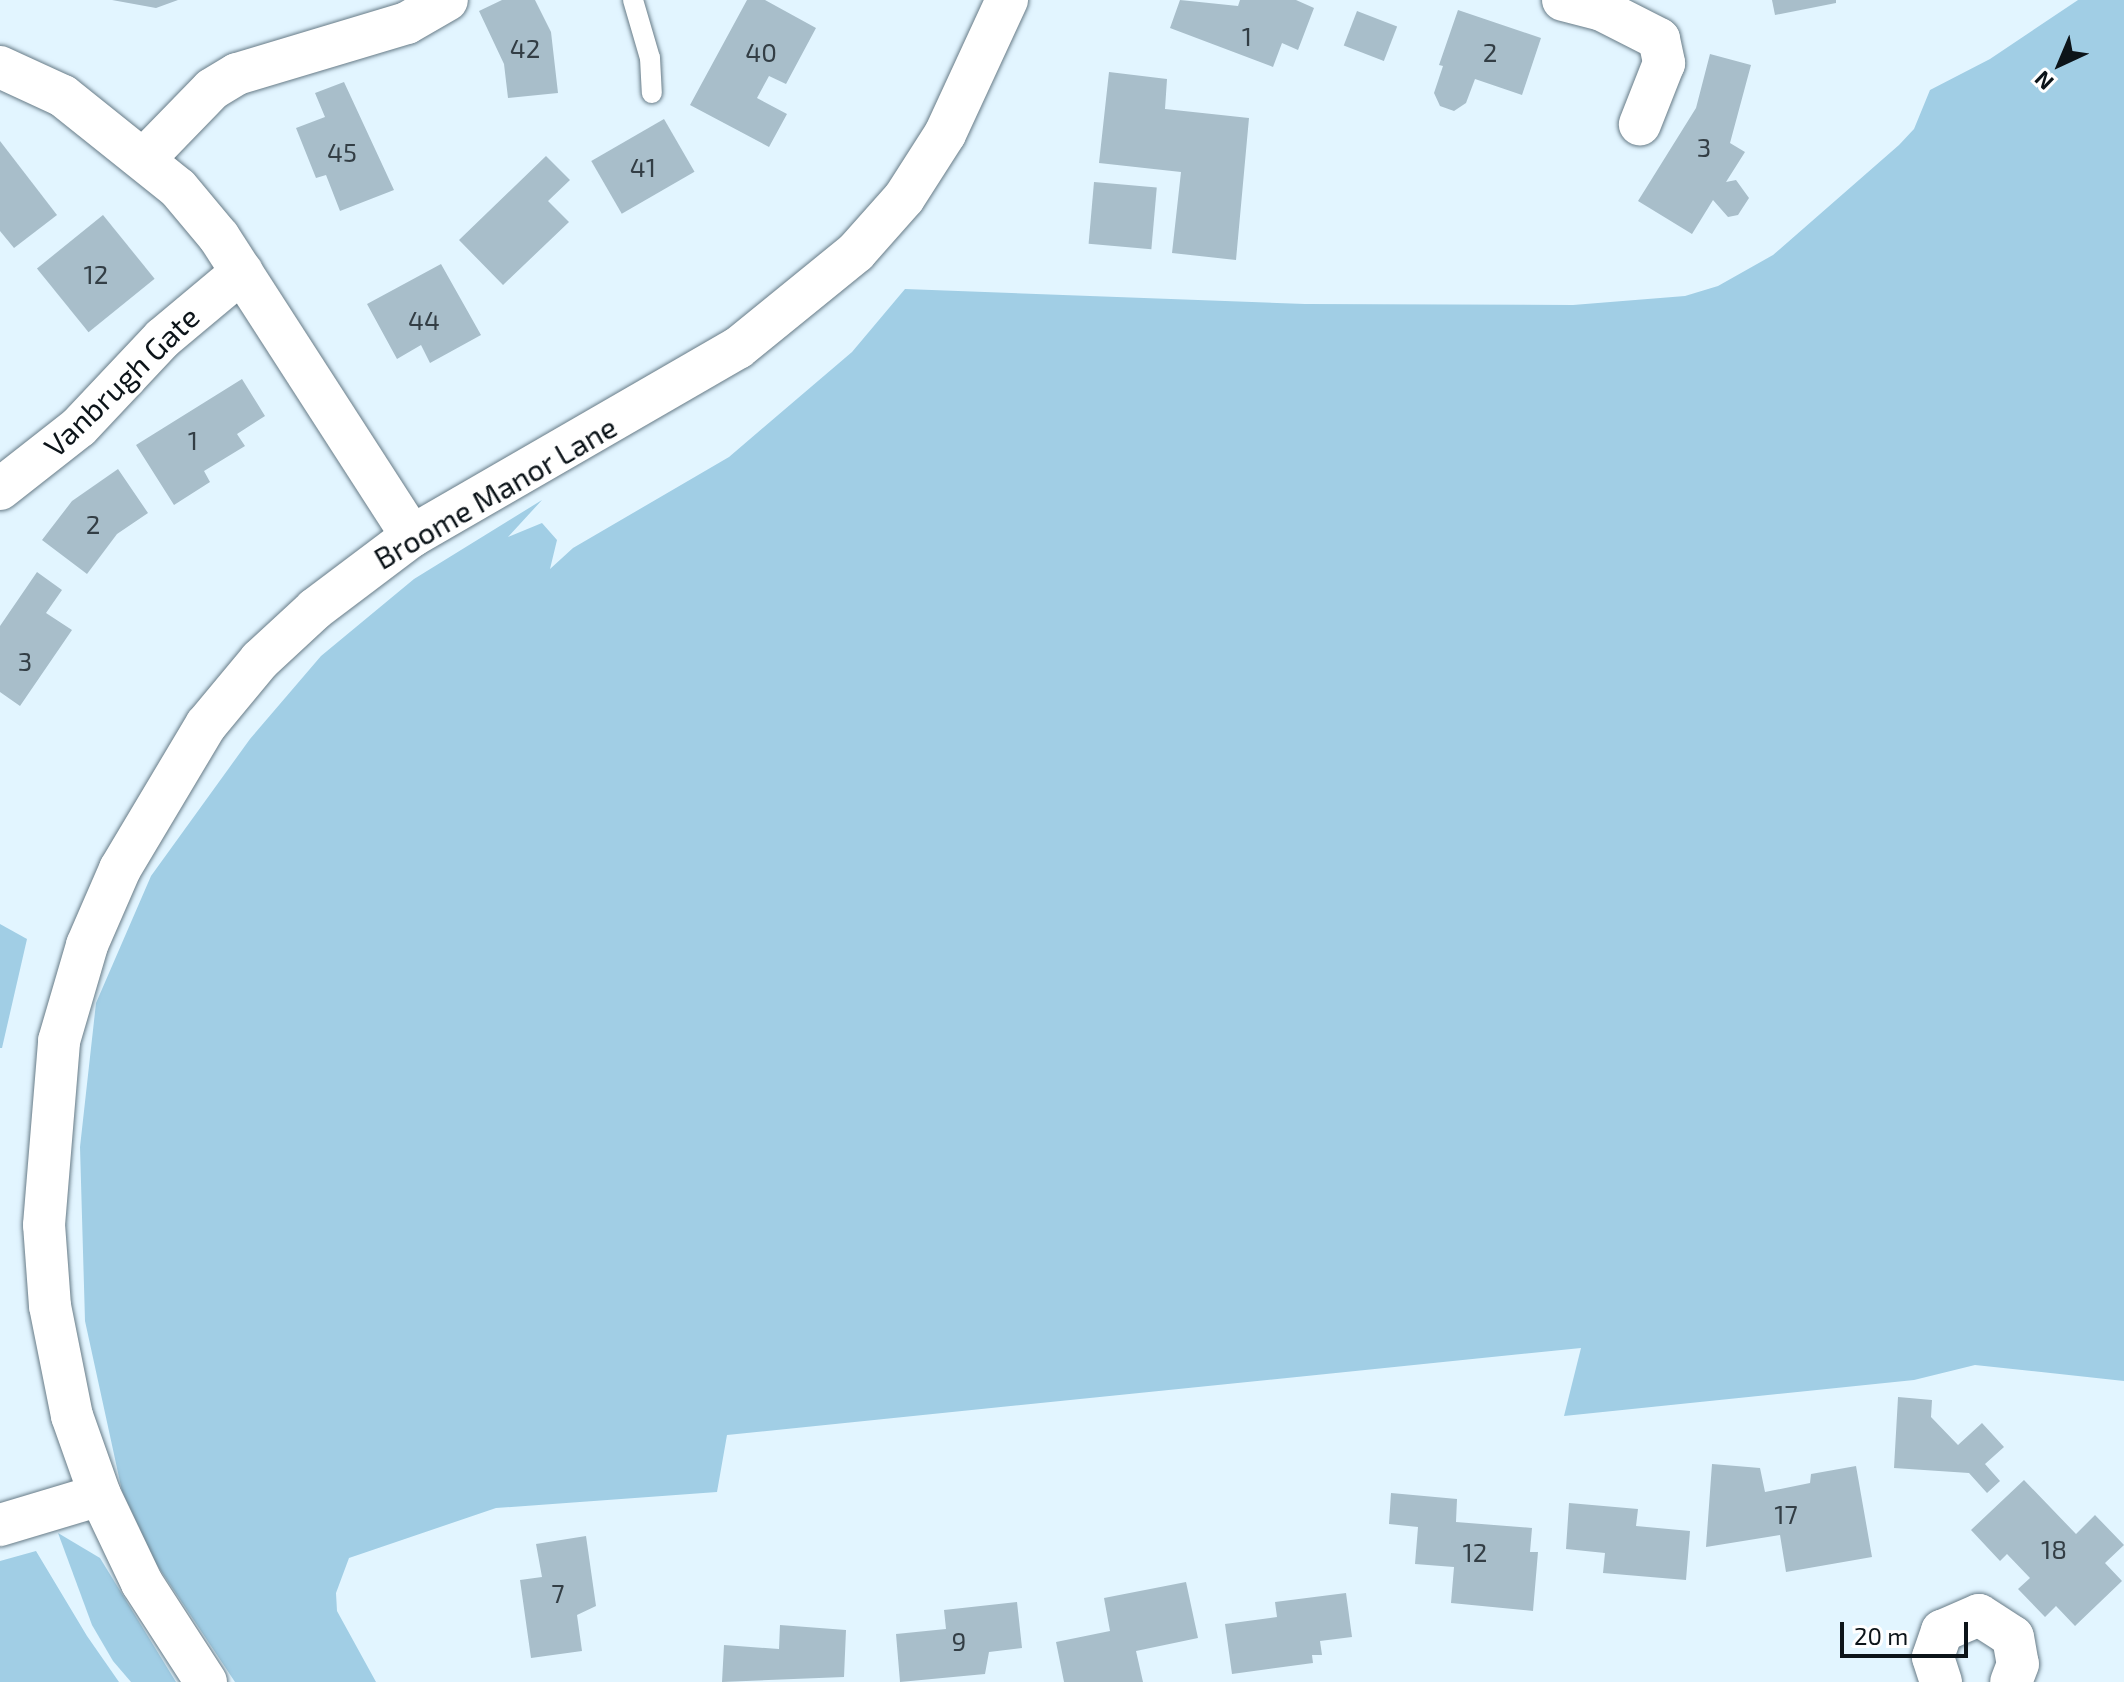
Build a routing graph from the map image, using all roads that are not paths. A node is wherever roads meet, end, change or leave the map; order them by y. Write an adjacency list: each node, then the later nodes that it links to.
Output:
1 (447, 0): 8 (street)
2 (633, 0): 6 (lane)
3 (1007, 0): 11 (street, Broome Manor Lane)
4 (1563, 0): 7 (street)
5 (0, 67): 8 (street)
6 (652, 93)
7 (1640, 124)
8 (145, 158): 9 (street)
9 (242, 272): 10 (street, Vanbrugh Gate); 11 (street)
10 (0, 489)
11 (412, 536): 12 (street, Broome Manor Lane)
12 (100, 1495): 13 (street); 14 (street, Broome Manor Lane)
13 (0, 1525)
14 (206, 1682)
15 (1941, 1682): 16 (street)
16 (2011, 1682)

